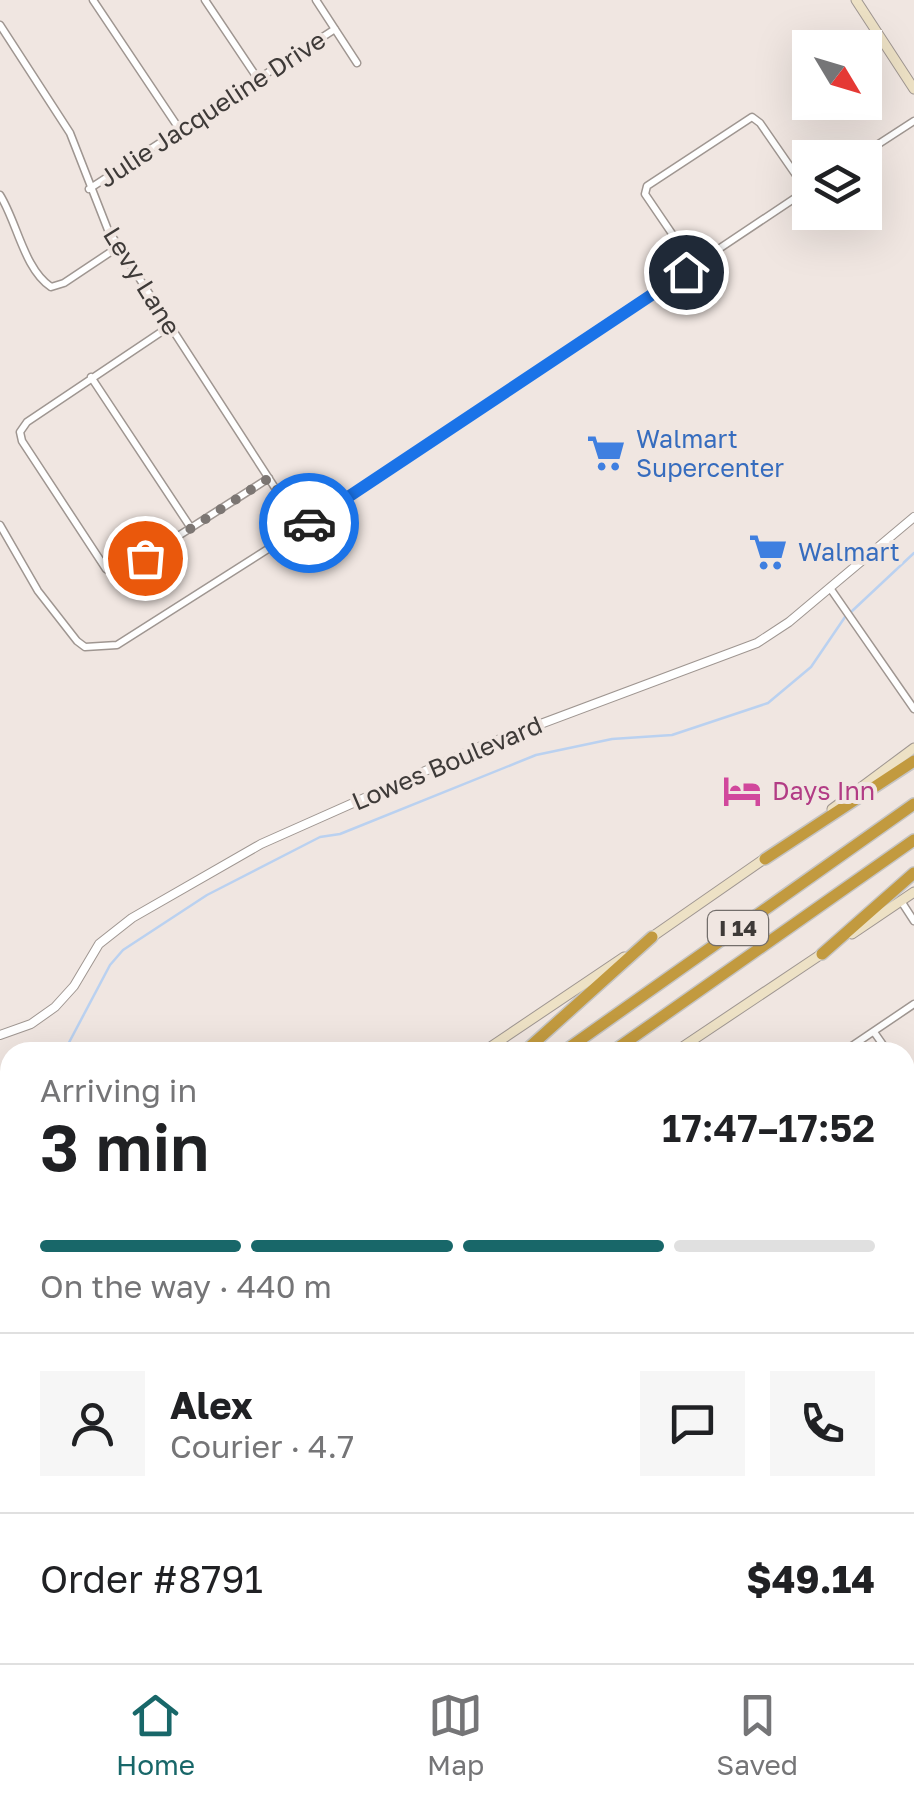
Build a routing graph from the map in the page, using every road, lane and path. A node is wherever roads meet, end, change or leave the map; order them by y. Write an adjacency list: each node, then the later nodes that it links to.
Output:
1 (93, 0): 11 (street)
2 (205, 0): 8 (street)
3 (316, 0): 6 (street)
4 (856, 0): 9 (main road)
5 (0, 25): 14 (street, Levy Lane)
6 (335, 29): 7 (street); 8 (street, Julie Jacqueline Drive)
7 (357, 63)
8 (258, 79): 11 (street, Julie Jacqueline Drive)
9 (914, 89)
10 (914, 121): 12 (street)
11 (180, 130): 14 (street, Julie Jacqueline Drive)
12 (882, 142)
13 (792, 167): 18 (street)
14 (89, 188): 17 (street, Levy Lane)
15 (0, 195): 17 (street)
16 (792, 200): 18 (street)
17 (118, 246): 19 (street, Levy Lane)
18 (694, 266): 25 (street)
19 (170, 326): 20 (street); 21 (street, Levy Lane)
20 (91, 377): 24 (street); 24 (street)
21 (269, 478): 24 (street); 25 (street, Levy Lane)
22 (914, 518): 26 (street, Lowes Boulevard)
23 (0, 526): 25 (street)
24 (191, 528)
25 (302, 528)
26 (830, 588): 27 (street); 41 (street, Lowes Boulevard)
27 (914, 709)
28 (914, 748): 32 (main road)
29 (914, 761): 32 (highway)
30 (914, 804): 44 (highway, I 14)
31 (914, 840): 45 (highway, I 14)
32 (765, 859): 37 (main road)
33 (914, 873): 38 (highway)
34 (914, 892): 35 (main road)
35 (900, 901): 36 (street); 38 (main road)
36 (914, 921)
37 (652, 937): 42 (main road); 43 (highway)
38 (822, 954): 46 (main road)
39 (914, 1004): 40 (street)
40 (874, 1032): 47 (street); 48 (street)
41 (0, 1036)
42 (498, 1042)
43 (535, 1042)
44 (577, 1042)
45 (626, 1042)
46 (690, 1042)
47 (859, 1042)
48 (881, 1042)

